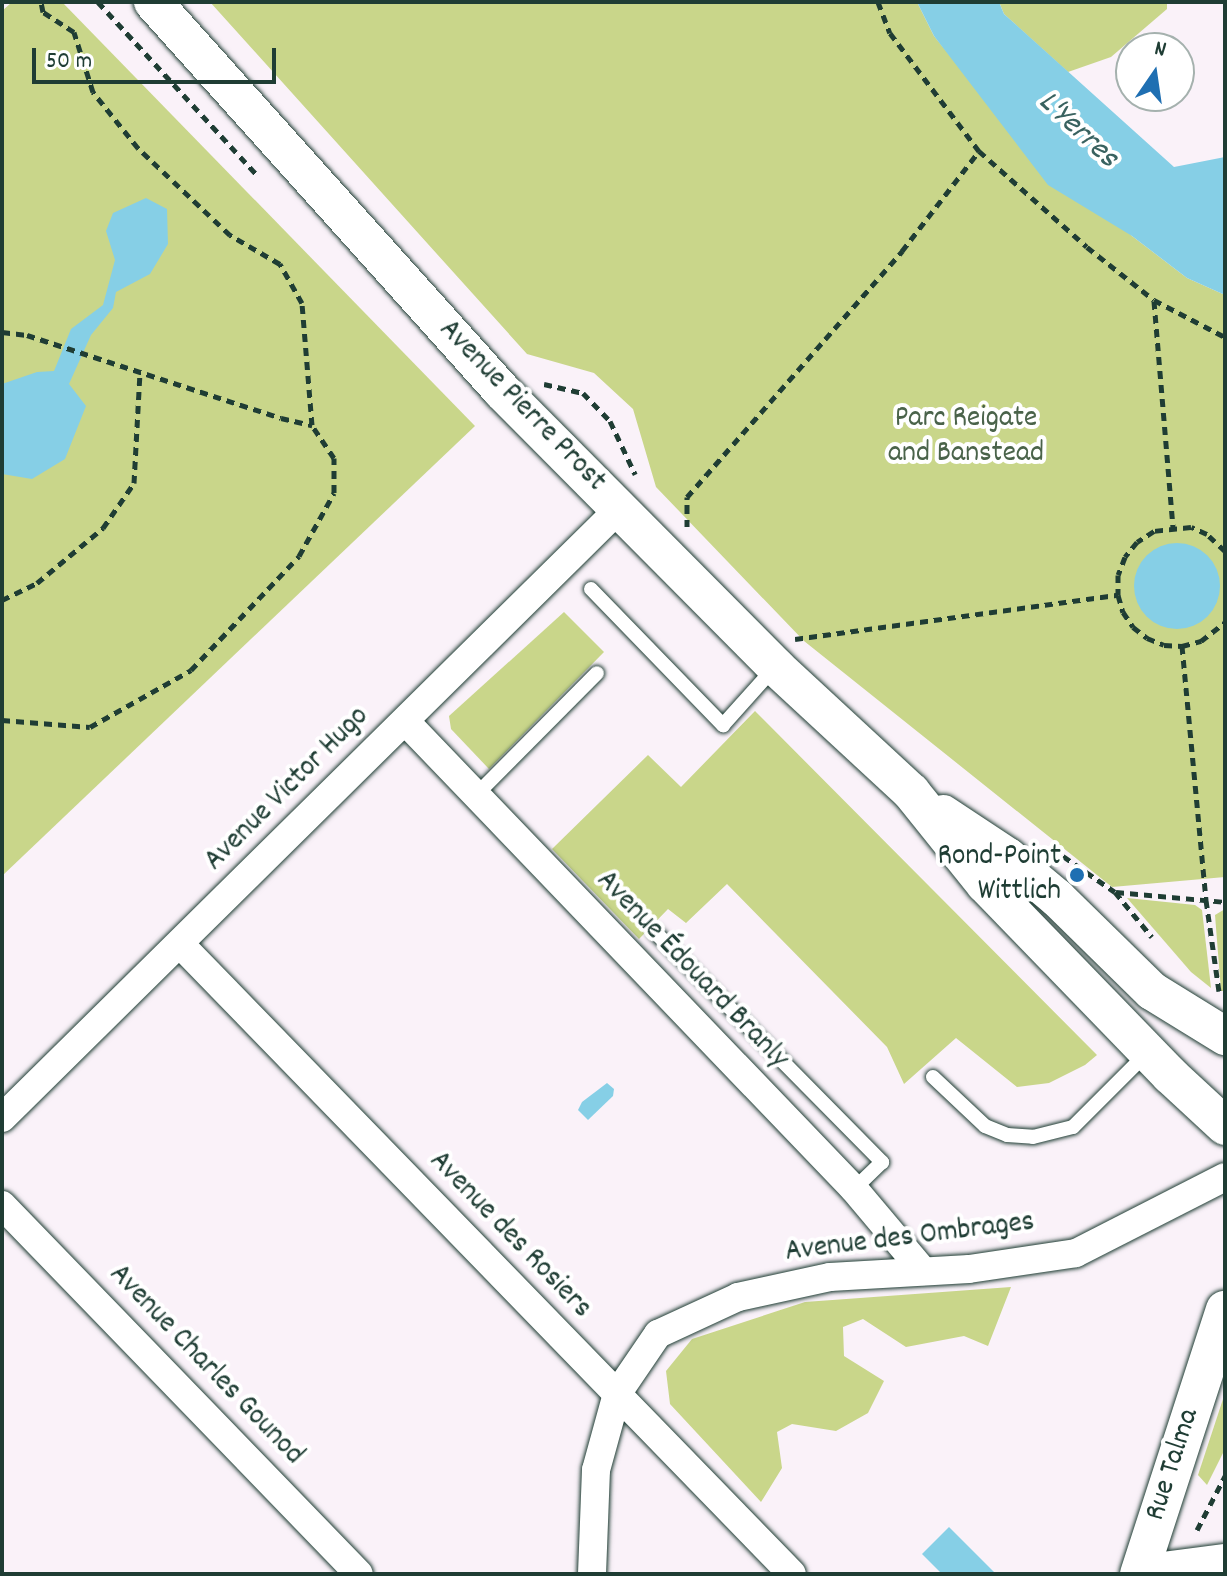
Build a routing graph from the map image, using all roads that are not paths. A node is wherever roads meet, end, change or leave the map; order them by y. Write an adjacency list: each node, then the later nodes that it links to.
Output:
1 (153, 2): 2 (main road, Avenue Pierre Prost)
2 (619, 509): 4 (main road, Avenue Pierre Prost); 6 (street, Avenue Victor Hugo)
3 (591, 589): 4 (lane)
4 (786, 652): 7 (main road, Avenue Pierre Prost)
5 (597, 673): 8 (lane)
6 (406, 722): 8 (street, Avenue Édouard Branly); 10 (street, Avenue Victor Hugo)
7 (911, 792): 11 (main road, Avenue Pierre Prost); 12 (main road, Avenue Pierre Prost)
8 (475, 796): 17 (street, Avenue Édouard Branly)
9 (654, 931): 17 (lane)
10 (180, 944): 14 (street, Avenue Victor Hugo); 21 (street, Avenue des Rosiers)
11 (1225, 1036)
12 (1149, 1051): 13 (lane); 15 (main road, Avenue Pierre Prost)
13 (933, 1077)
14 (2, 1118)
15 (1225, 1126)
16 (1225, 1177): 19 (street, Avenue des Ombrages)
17 (854, 1189): 19 (street, Avenue Édouard Branly)
18 (2, 1205): 24 (street, Avenue Charles Gounod)
19 (923, 1271): 21 (street, Avenue des Ombrages)
20 (1225, 1310): 23 (main road, Rue Talma)
21 (617, 1394): 25 (street, Avenue des Ombrages); 26 (street, Avenue des Rosiers)
22 (1225, 1558): 23 (street)
23 (1141, 1572)
24 (359, 1574)
25 (592, 1574)
26 (792, 1574)

